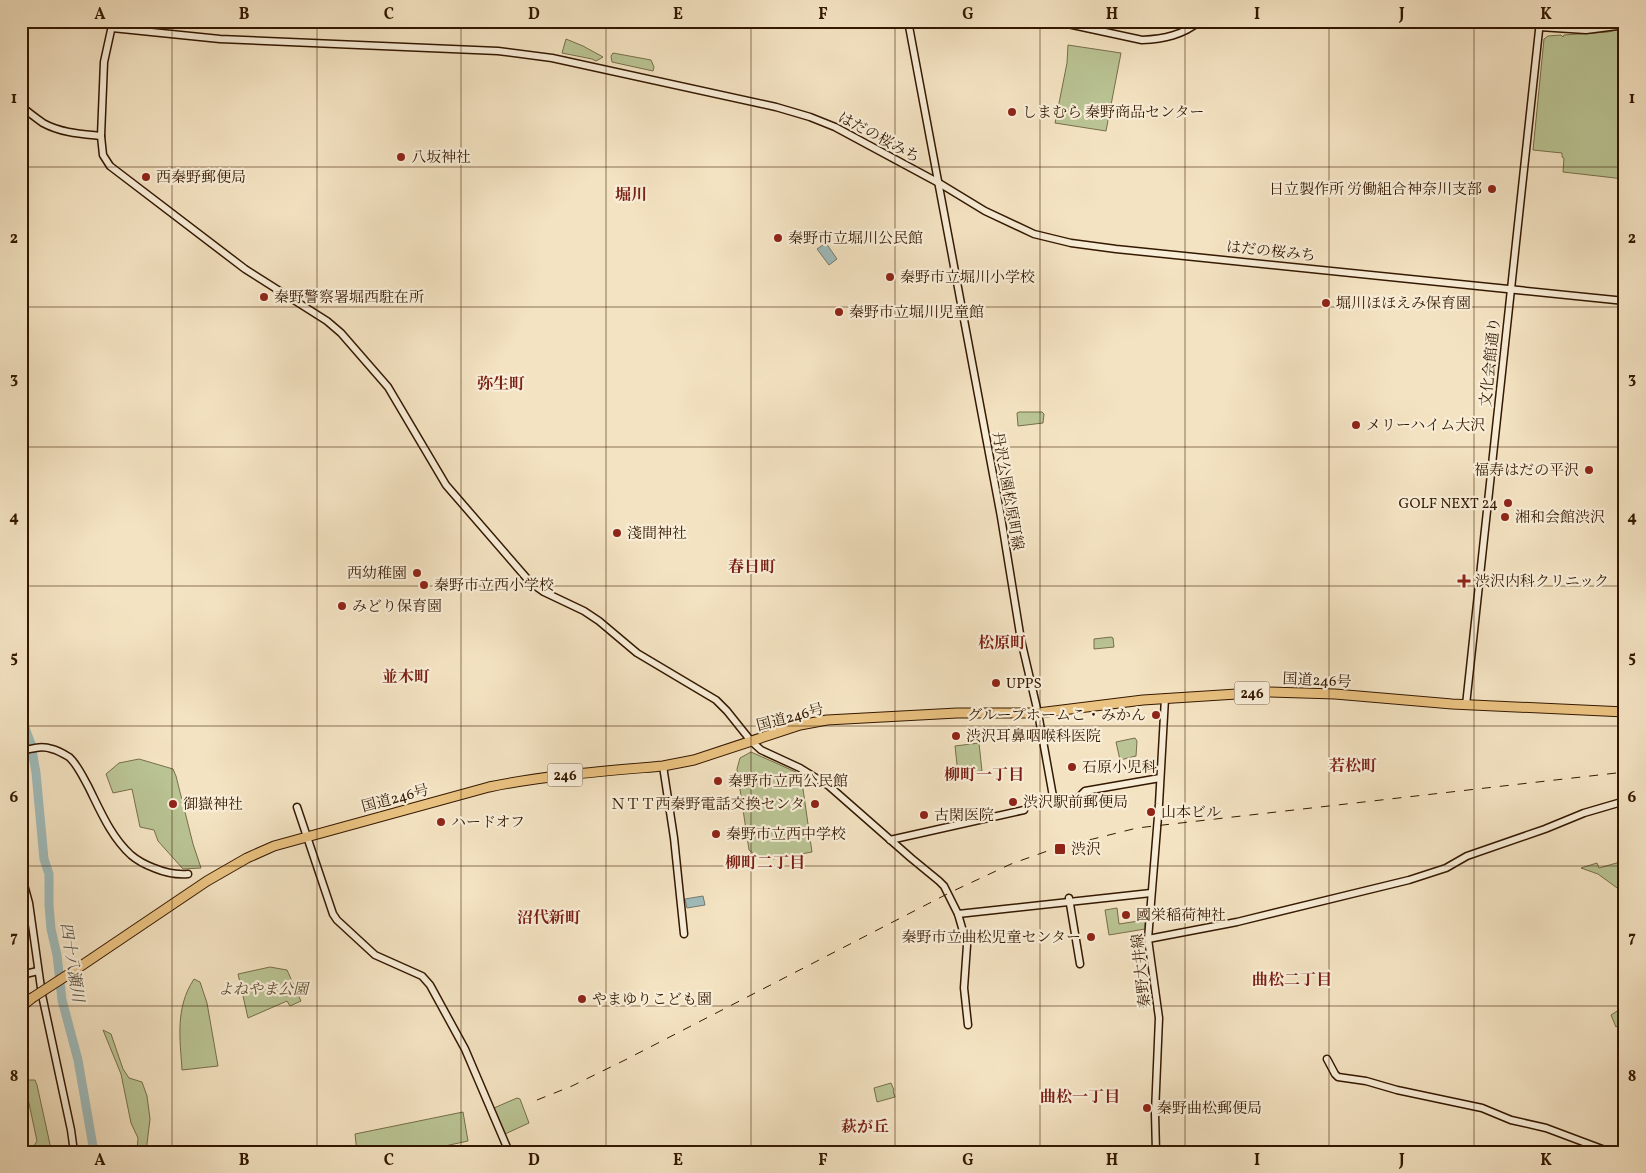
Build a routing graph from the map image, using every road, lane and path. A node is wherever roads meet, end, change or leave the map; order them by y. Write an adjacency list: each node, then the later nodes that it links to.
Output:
1 (908, 21): 11 (street, 丹沢公園松原町線)
2 (967, 21): 3 (street)
3 (1002, 21)
4 (1054, 21): 5 (street)
5 (1200, 21)
6 (112, 24): 10 (street); 11 (street, はだの桜みち)
7 (1540, 24): 8 (street); 12 (street, 文化会館通り)
8 (1625, 25)
9 (21, 106): 10 (street)
10 (101, 136): 18 (street)
11 (939, 183): 12 (street, はだの桜みち); 17 (street, 丹沢公園松原町線)
12 (1510, 290): 13 (street, はだの桜みち); 15 (street, 文化会館通り)
13 (1625, 302)
14 (1165, 698): 15 (highway, 国道246号 / 246); 17 (highway, 国道246号 / 246); 21 (street, 秦野大井線)
15 (1466, 705): 16 (highway, 国道246号 / 246)
16 (1625, 712)
17 (1038, 713): 18 (highway, 国道246号 / 246); 24 (street, 丹沢公園松原町線)
18 (751, 741): 20 (highway, 国道246号 / 246); 28 (street)
19 (21, 751): 30 (street)
20 (663, 766): 27 (highway, 国道246号 / 246); 34 (street)
21 (1160, 778): 22 (street); 31 (street, 秦野大井線)
22 (1078, 798)
23 (1625, 801): 35 (street)
24 (1054, 802)
25 (297, 807): 27 (street)
26 (1024, 810): 28 (street)
27 (308, 836): 39 (highway, 国道246号 / 246, bridge); 43 (street)
28 (890, 840): 33 (street)
29 (21, 874): 37 (street)
30 (188, 874)
31 (1151, 893): 32 (street); 35 (street, 秦野大井線)
32 (1069, 900): 33 (street); 36 (street)
33 (958, 914): 40 (street)
34 (684, 934)
35 (1148, 939): 44 (street, 秦野大井線)
36 (1080, 964)
37 (38, 971): 38 (street); 42 (street)
38 (21, 975)
39 (22, 1004)
40 (968, 1025)
41 (1327, 1059): 45 (street)
42 (74, 1152)
43 (509, 1152)
44 (1156, 1152)
45 (1610, 1152)

